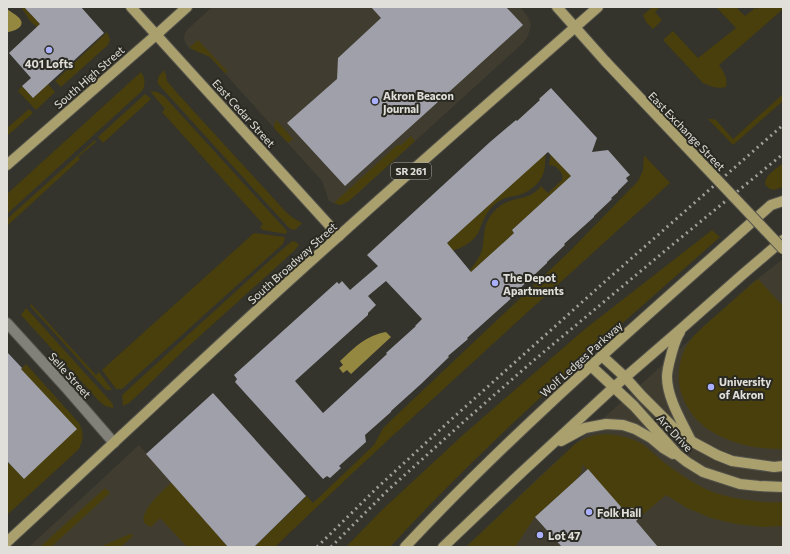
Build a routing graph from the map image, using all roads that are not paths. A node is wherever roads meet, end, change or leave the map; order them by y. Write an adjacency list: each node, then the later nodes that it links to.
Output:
1 (130, 7): 6 (main road, East Cedar Street)
2 (187, 7): 6 (main road, South High Street)
3 (557, 7): 5 (main road, East Exchange Street)
4 (598, 7): 5 (main road, South Broadway Street / SR 261)
5 (575, 28): 9 (main road, South Broadway Street / SR 261); 11 (main road, East Exchange Street, bridge)
6 (156, 35): 7 (main road, South High Street); 9 (main road, East Cedar Street)
7 (7, 165)
8 (783, 201): 14 (main road, Wolf Ledges Parkway)
9 (339, 236): 19 (main road, South Broadway Street)
10 (783, 240): 13 (main road)
11 (783, 249)
12 (7, 323): 19 (street, Selle Street)
13 (681, 329): 16 (main road); 18 (main road)
14 (602, 356): 15 (main road, Wolf Ledges Parkway); 16 (main road, Arc Drive)
15 (591, 366): 17 (main road, Arc Drive); 25 (main road, Wolf Ledges Parkway)
16 (625, 377): 17 (main road); 18 (main road, Arc Drive)
17 (614, 387): 20 (main road); 21 (main road, Arc Drive)
18 (691, 441): 22 (main road, Arc Drive)
19 (114, 444): 24 (main road, South Broadway Street)
20 (548, 448): 21 (main road); 26 (main road)
21 (687, 462): 23 (main road, Arc Drive)
22 (783, 466)
23 (783, 487)
24 (7, 542)
25 (405, 547)
26 (443, 547)

